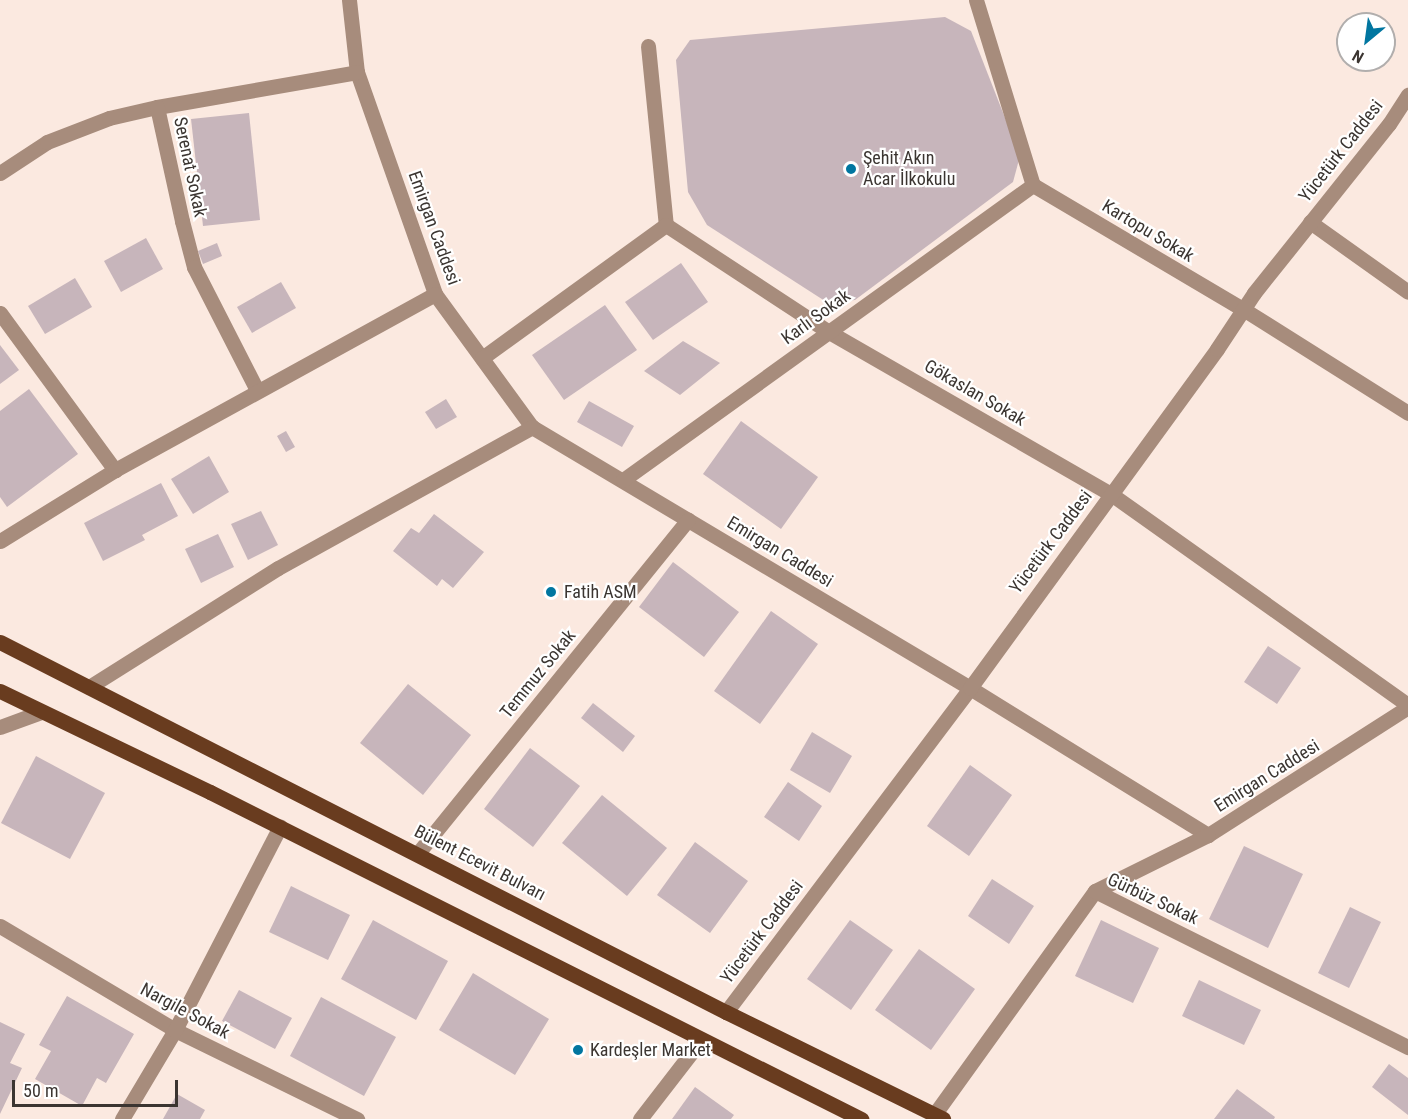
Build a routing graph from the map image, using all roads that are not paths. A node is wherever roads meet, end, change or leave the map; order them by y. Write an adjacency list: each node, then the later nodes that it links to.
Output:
1 (349, 0): 4 (street, Emirgan Caddesi)
2 (976, 0): 8 (street)
3 (648, 46): 10 (street)
4 (357, 72): 6 (street); 12 (street, Emirgan Caddesi)
5 (1408, 95): 9 (street, Yücetürk Caddesi)
6 (158, 107): 7 (street, Serenat Sokak); 17 (street, Serenat Sokak)
7 (0, 173)
8 (1033, 185): 13 (street, Kartopu Sokak); 15 (street, Karlı Sokak)
9 (1310, 222): 11 (street); 13 (street, Yücetürk Caddesi)
10 (666, 225): 15 (street, Gökaslan Sokak); 16 (street)
11 (1408, 292)
12 (435, 294): 16 (street, Emirgan Caddesi); 17 (street)
13 (1243, 309): 18 (street, Kartopu Sokak); 22 (street, Yücetürk Caddesi)
14 (0, 313): 20 (street)
15 (829, 332): 21 (street, Karlı Sokak); 22 (street, Gökaslan Sokak)
16 (482, 358): 19 (street, Emirgan Caddesi)
17 (258, 390): 20 (street)
18 (1408, 413)
19 (532, 427): 21 (street, Emirgan Caddesi); 26 (street)
20 (115, 470): 24 (street)
21 (623, 480): 23 (street, Emirgan Caddesi)
22 (1111, 494): 27 (street, Yücetürk Caddesi); 29 (street, Gökaslan Sokak)
23 (688, 519): 27 (street, Emirgan Caddesi); 34 (street, Temmuz Sokak)
24 (0, 541)
25 (0, 642): 26 (main road, Bülent Ecevit Bulvarı)
26 (89, 687): 34 (main road, Bülent Ecevit Bulvarı)
27 (970, 688): 33 (street, Emirgan Caddesi); 37 (street, Yücetürk Caddesi)
28 (0, 692): 30 (main road)
29 (1408, 706): 33 (street, Emirgan Caddesi)
30 (41, 712): 31 (street); 32 (main road)
31 (0, 727)
32 (280, 827): 38 (street); 39 (main road)
33 (1208, 835): 35 (street)
34 (418, 854): 37 (main road, Bülent Ecevit Bulvarı)
35 (1095, 891): 40 (street, Gürbüz Sokak); 41 (street, Gürbüz Sokak)
36 (0, 926): 38 (street, Nargile Sokak)
37 (726, 1012): 41 (main road, Bülent Ecevit Bulvarı)
38 (175, 1030): 42 (street); 43 (street, Nargile Sokak)
39 (700, 1040): 44 (street); 45 (main road)
40 (1408, 1047)
41 (939, 1117)
42 (122, 1119)
43 (357, 1119)
44 (640, 1119)
45 (861, 1119)

